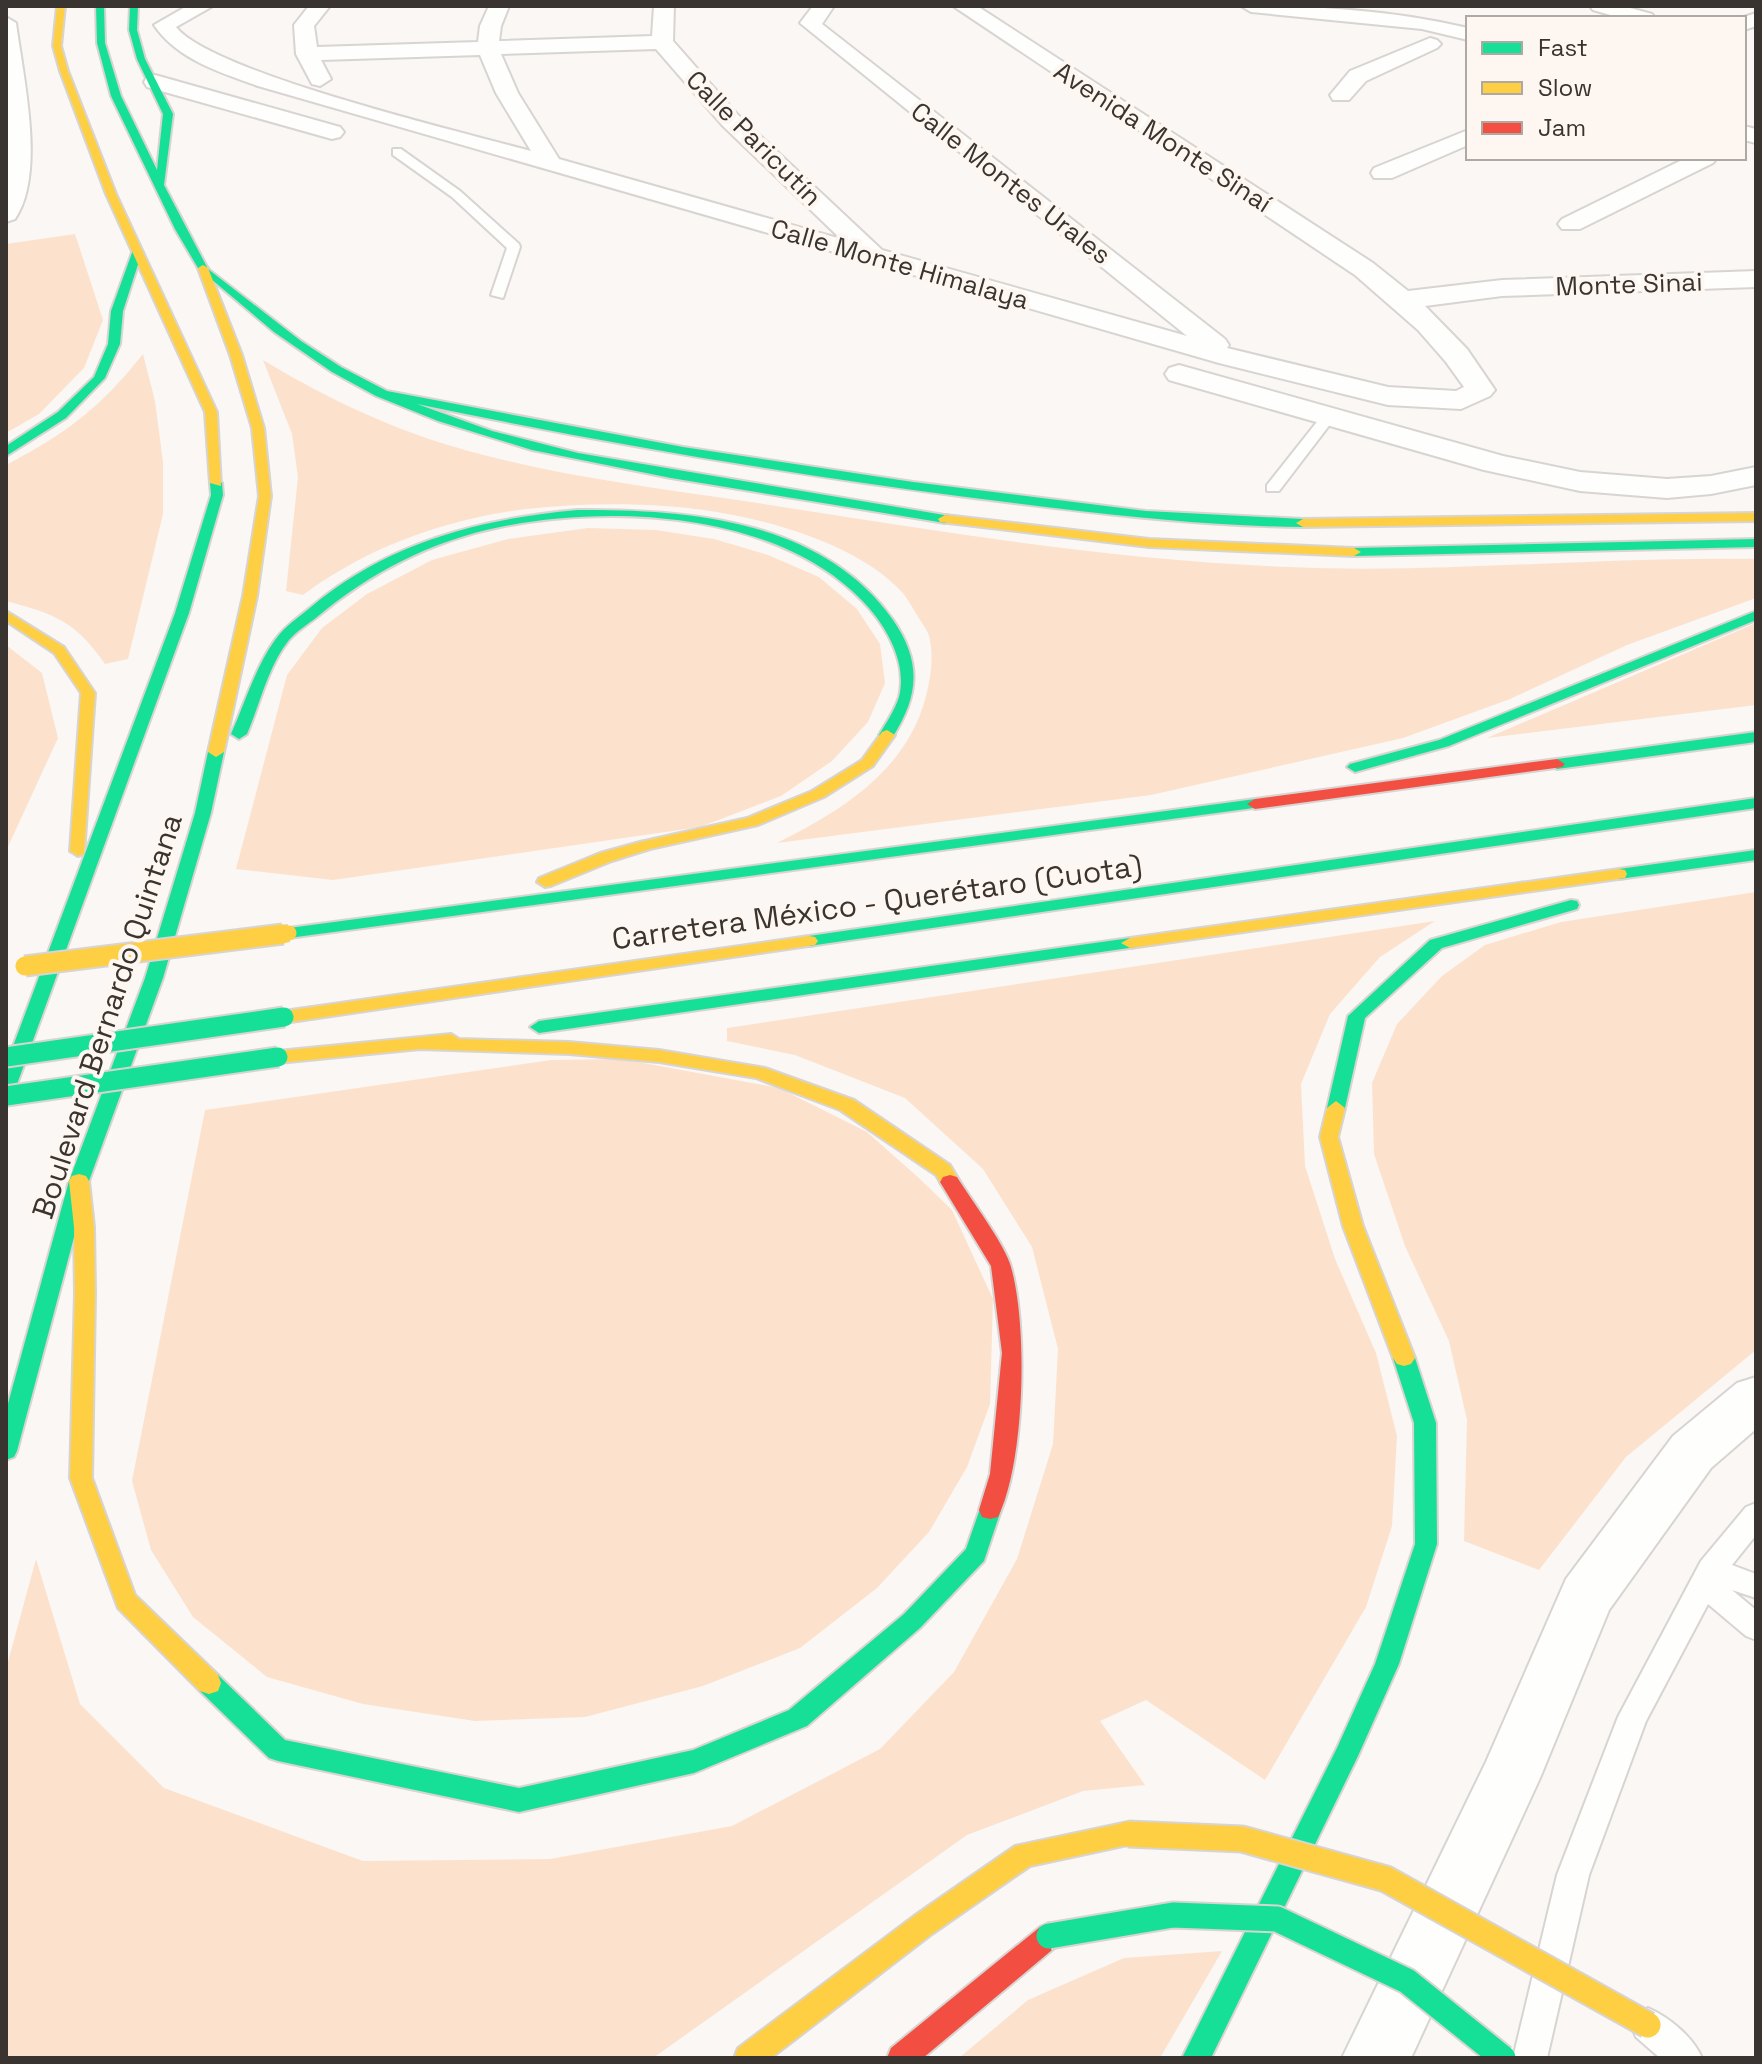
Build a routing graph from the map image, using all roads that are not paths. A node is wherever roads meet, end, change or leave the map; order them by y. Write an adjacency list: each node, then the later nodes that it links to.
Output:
1 (61, 6): 35 (main road, Boulevard Bernardo Quintana)
2 (100, 6): 34 (main road, Boulevard Bernardo Quintana)
3 (134, 6): 22 (main road)
4 (203, 6): 25 (street, Calle Monte Himalaya)
5 (320, 6): 21 (street)
6 (499, 6): 19 (street)
7 (664, 6): 17 (street, Calle Paricutín)
8 (824, 6): 46 (street, Calle Montes Urales)
9 (963, 6): 40 (street, Avenida Monte Sinaí)
10 (1251, 6): 14 (street)
11 (1452, 6): 14 (street)
12 (1600, 6): 13 (street)
13 (1638, 16)
14 (1400, 26): 16 (street); 18 (street)
15 (7, 31): 23 (street)
16 (1466, 34)
17 (662, 42): 19 (street); 39 (street, Calle Paricutín)
18 (1430, 44): 20 (street); 24 (street)
19 (488, 46): 21 (street); 31 (street)
20 (1466, 53)
21 (307, 54): 25 (street)
22 (155, 82): 26 (street); 34 (main road)
23 (10, 83): 36 (street)
24 (1341, 95)
25 (332, 102): 26 (street); 31 (street, Calle Monte Himalaya)
26 (296, 121): 29 (street)
27 (1466, 138): 32 (street)
28 (72, 151): 35 (main road)
29 (397, 152): 33 (street); 44 (lane)
30 (1701, 160): 37 (street)
31 (551, 165): 39 (street, Calle Monte Himalaya)
32 (1383, 173)
33 (473, 174)
34 (160, 184): 41 (main road, Boulevard Bernardo Quintana)
35 (110, 189): 38 (main road, Boulevard Bernardo Quintana)
36 (6, 214)
37 (1571, 224)
38 (137, 252): 50 (main road); 68 (main road, Boulevard Bernardo Quintana)
39 (875, 257): 46 (street, Calle Monte Himalaya)
40 (1364, 269): 43 (street, Monte Sinai); 45 (street, Calle Monte Himalaya)
41 (205, 271): 48 (main road); 63 (main road, Boulevard Bernardo Quintana)
42 (1756, 279): 43 (street, Monte Sinai)
43 (1502, 288): 45 (street, Monte Sinai)
44 (498, 295)
45 (1405, 300): 46 (street, Calle Monte Himalaya)
46 (1229, 357)
47 (1161, 369): 49 (street)
48 (380, 393): 53 (main road); 54 (main road)
49 (1329, 416): 51 (street); 52 (lane)
50 (6, 452)
51 (1756, 476)
52 (1273, 488)
53 (1756, 517)
54 (1756, 543)
55 (6, 615): 68 (main road)
56 (1756, 615): 60 (main road)
57 (1756, 720): 59 (main road)
58 (1756, 737): 59 (main road, Carretera México - Querétaro (Cuota))
59 (1542, 766): 64 (main road, Carretera México - Querétaro (Cuota))
60 (1342, 770)
61 (1296, 780): 64 (main road)
62 (1756, 803): 71 (main road, Carretera México - Querétaro (Cuota))
63 (203, 813): 69 (main road); 77 (main road, Boulevard Bernardo Quintana)
64 (903, 849): 69 (main road, Carretera México - Querétaro (Cuota))
65 (1756, 855): 66 (main road)
66 (1637, 873): 67 (main road); 73 (main road); 87 (main road)
67 (1403, 885)
68 (75, 897): 75 (main road, Boulevard Bernardo Quintana)
69 (494, 904): 72 (main road, Carretera México - Querétaro (Cuota), bridge)
70 (1152, 910): 71 (main road)
71 (976, 916): 74 (main road, Carretera México - Querétaro (Cuota), bridge)
72 (12, 966)
73 (423, 1044): 76 (main road, bridge); 77 (main road)
74 (6, 1057)
75 (6, 1089)
76 (6, 1096)
77 (79, 1181): 79 (main road, Boulevard Bernardo Quintana)
78 (1756, 1398): 88 (street)
79 (6, 1451)
80 (1753, 1522): 81 (lane)
81 (1708, 1578): 82 (lane); 83 (lane); 90 (lane)
82 (1756, 1586)
83 (1756, 1627)
84 (1648, 2025): 85 (main road, bridge); 91 (lane)
85 (748, 2058)
86 (901, 2058): 89 (main road, bridge)
87 (1196, 2058)
88 (1376, 2058)
89 (1503, 2058)
90 (1530, 2058)
91 (1685, 2058)

